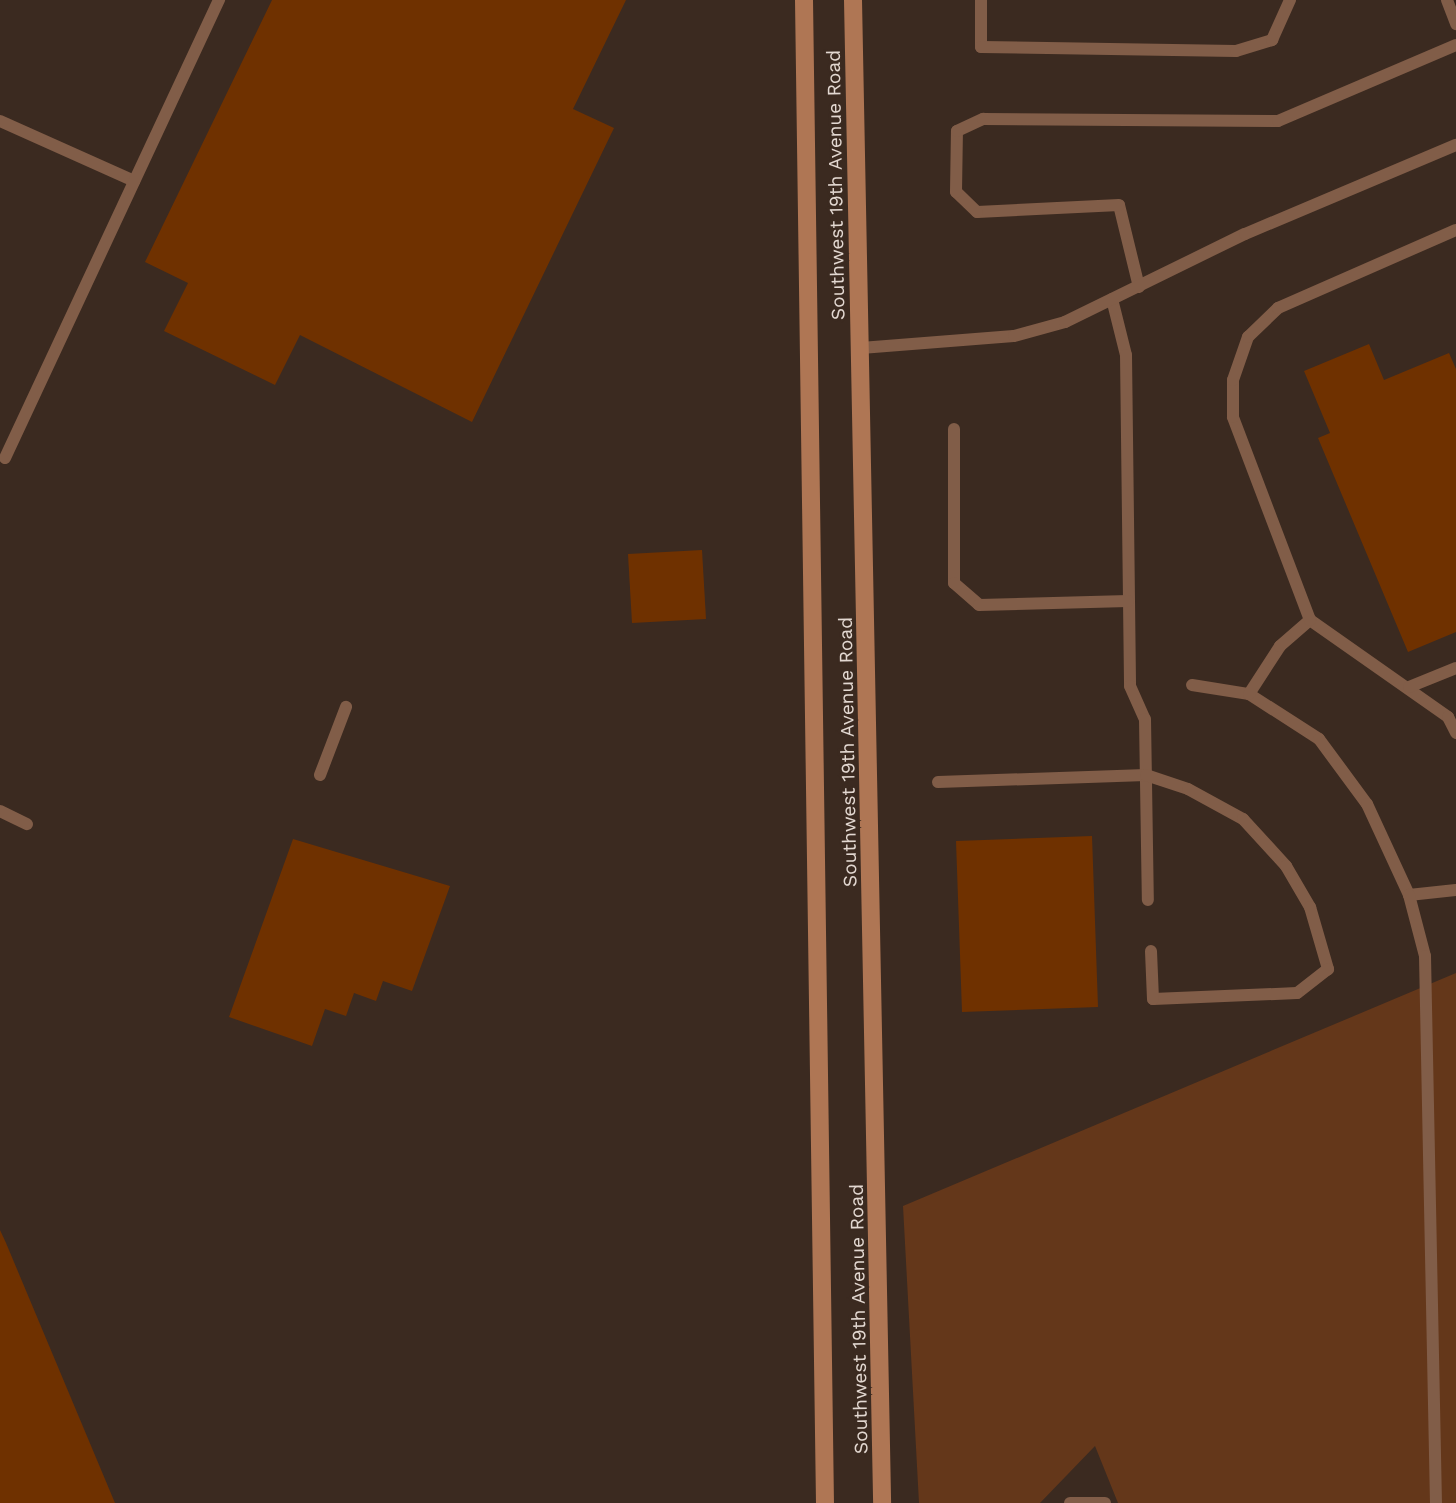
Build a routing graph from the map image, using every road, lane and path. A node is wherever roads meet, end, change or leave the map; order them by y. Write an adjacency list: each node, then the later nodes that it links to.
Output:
1 (219, 0): 11 (lane)
2 (804, 0): 35 (main road, Southwest 19th Avenue Road)
3 (853, 0): 15 (main road, Southwest 19th Avenue Road)
4 (981, 0): 5 (lane)
5 (1290, 0)
6 (1447, 0): 7 (lane)
7 (1456, 24)
8 (1456, 45): 13 (lane)
9 (0, 121): 11 (lane)
10 (1456, 145): 13 (lane)
11 (134, 181): 17 (lane)
12 (1456, 230): 19 (lane)
13 (1139, 287): 14 (lane)
14 (1112, 299): 15 (lane); 18 (lane)
15 (861, 348): 36 (main road, Southwest 19th Avenue Road)
16 (954, 429): 18 (lane)
17 (5, 458)
18 (1128, 601): 27 (lane)
19 (1310, 620): 22 (lane); 23 (lane)
20 (1456, 668): 22 (lane)
21 (1192, 685): 23 (lane)
22 (1409, 687): 25 (lane)
23 (1250, 694): 32 (lane)
24 (346, 707): 26 (lane)
25 (1456, 733)
26 (320, 775)
27 (1146, 775): 28 (lane); 33 (lane); 34 (lane)
28 (938, 782)
29 (0, 811): 30 (lane)
30 (27, 824)
31 (1456, 890): 32 (lane)
32 (1409, 895): 39 (lane)
33 (1148, 900)
34 (1151, 951)
35 (825, 1503)
36 (882, 1503)
37 (1070, 1503): 38 (lane)
38 (1105, 1503)
39 (1436, 1503)

